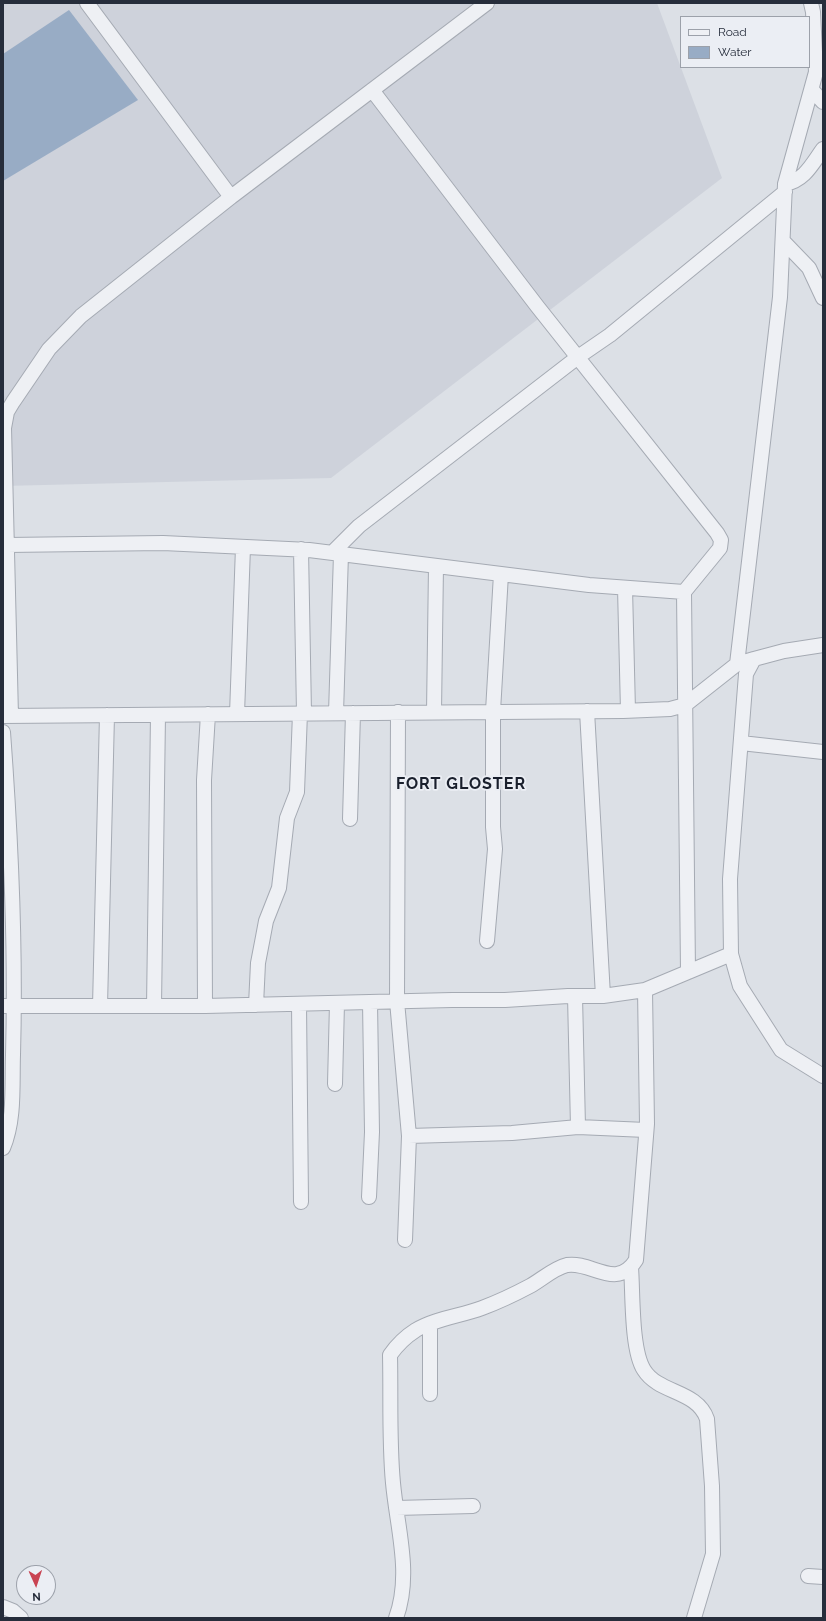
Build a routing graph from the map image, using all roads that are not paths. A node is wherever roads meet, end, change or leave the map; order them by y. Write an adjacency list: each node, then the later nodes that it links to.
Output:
1 (87, 3): 9 (street)
2 (487, 3): 4 (street)
3 (815, 6): 5 (street)
4 (372, 90): 9 (street); 12 (street)
5 (812, 90): 6 (street); 8 (street)
6 (823, 102)
7 (823, 149): 8 (street)
8 (785, 188): 10 (street); 12 (street)
9 (231, 197): 13 (street)
10 (782, 241): 11 (street); 24 (street)
11 (823, 298)
12 (575, 352): 17 (street); 21 (street)
13 (5, 412): 14 (street)
14 (7, 545): 15 (street); 38 (street)
15 (243, 547): 16 (street); 35 (street)
16 (300, 549): 17 (street); 31 (street)
17 (336, 553): 18 (street); 32 (street)
18 (436, 566): 19 (street); 30 (street)
19 (501, 574): 20 (street); 26 (street)
20 (625, 588): 21 (street); 28 (street)
21 (684, 592): 25 (street)
22 (823, 645): 23 (street)
23 (754, 659): 24 (street); 40 (street)
24 (737, 664): 25 (street)
25 (685, 706): 28 (street); 45 (street)
26 (493, 711): 27 (street); 30 (street); 43 (street)
27 (587, 711): 28 (street); 48 (street)
28 (628, 711)
29 (398, 712): 30 (street); 33 (street); 49 (street)
30 (434, 712)
31 (302, 713): 32 (street); 35 (street); 53 (street)
32 (336, 713): 33 (street)
33 (353, 713): 42 (street)
34 (208, 714): 35 (street); 37 (street); 57 (street)
35 (236, 714)
36 (107, 715): 37 (street); 38 (street); 55 (street)
37 (158, 715): 56 (street)
38 (7, 716)
39 (3, 732): 54 (street)
40 (741, 743): 41 (street); 44 (street)
41 (823, 752)
42 (350, 819)
43 (486, 941)
44 (731, 954): 45 (street); 58 (street)
45 (688, 972): 46 (street)
46 (645, 990): 48 (street); 61 (street)
47 (575, 996): 48 (street); 49 (street); 60 (street)
48 (604, 996)
49 (397, 1001): 50 (street); 62 (street)
50 (370, 1002): 51 (street); 64 (street)
51 (337, 1003): 52 (street); 59 (street)
52 (299, 1004): 53 (street); 65 (street)
53 (256, 1005): 57 (street)
54 (9, 1006): 55 (street); 63 (street)
55 (100, 1006): 56 (street)
56 (154, 1006): 57 (street)
57 (205, 1006)
58 (823, 1076)
59 (335, 1084)
60 (578, 1127): 61 (street); 62 (street)
61 (646, 1130): 67 (street)
62 (409, 1136): 66 (street)
63 (3, 1148)
64 (370, 1196)
65 (301, 1202)
66 (405, 1240)
67 (631, 1267): 68 (street); 77 (street)
68 (430, 1324): 69 (street); 71 (street)
69 (430, 1394)
70 (472, 1506): 71 (street)
71 (396, 1508): 76 (street)
72 (808, 1576): 73 (street)
73 (823, 1577)
74 (3, 1608): 75 (street)
75 (21, 1618)
76 (396, 1618)
77 (694, 1618)

